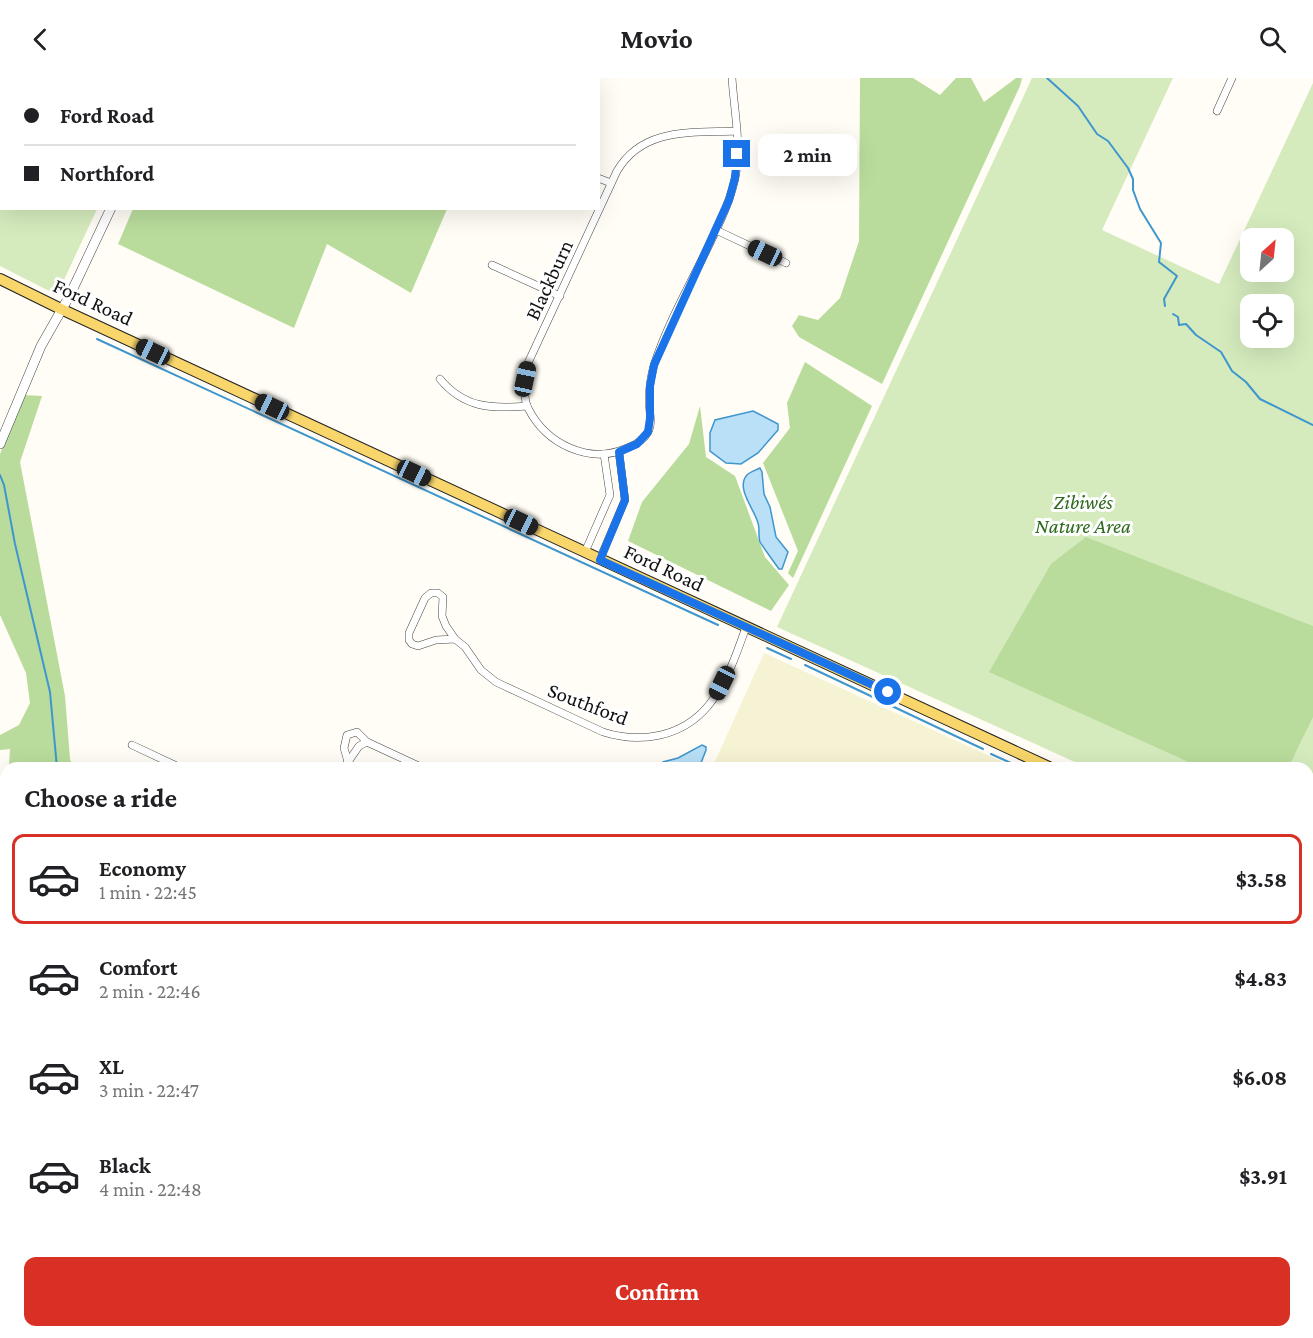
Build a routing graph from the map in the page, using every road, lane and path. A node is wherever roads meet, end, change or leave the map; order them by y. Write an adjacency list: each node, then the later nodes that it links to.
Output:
1 (732, 78): 4 (street)
2 (1232, 78): 3 (street)
3 (1217, 111)
4 (736, 131): 6 (street, Blackburn); 10 (street)
5 (600, 179): 6 (street)
6 (611, 183): 7 (street, Blackburn)
7 (600, 207)
8 (110, 210): 15 (street)
9 (599, 210): 14 (street, Blackburn)
10 (716, 230): 11 (street); 19 (street)
11 (786, 263)
12 (492, 265): 14 (street)
13 (0, 279): 15 (main road, Ford Road)
14 (560, 296): 17 (street, Blackburn)
15 (61, 309): 18 (street); 21 (main road, Ford Road)
16 (440, 379): 17 (street)
17 (527, 406): 20 (street)
18 (0, 444)
19 (619, 452): 20 (street); 22 (street)
20 (604, 454): 21 (street)
21 (585, 552): 22 (main road, Ford Road)
22 (600, 560): 23 (main road, Ford Road)
23 (746, 627): 24 (street, Southford); 31 (main road, Ford Road)
24 (455, 639): 24 (street, Southford)
25 (367, 742): 28 (street); 29 (street); 30 (street)
26 (132, 745): 27 (street)
27 (168, 762)
28 (346, 762)
29 (348, 762)
30 (410, 762)
31 (1038, 762)

